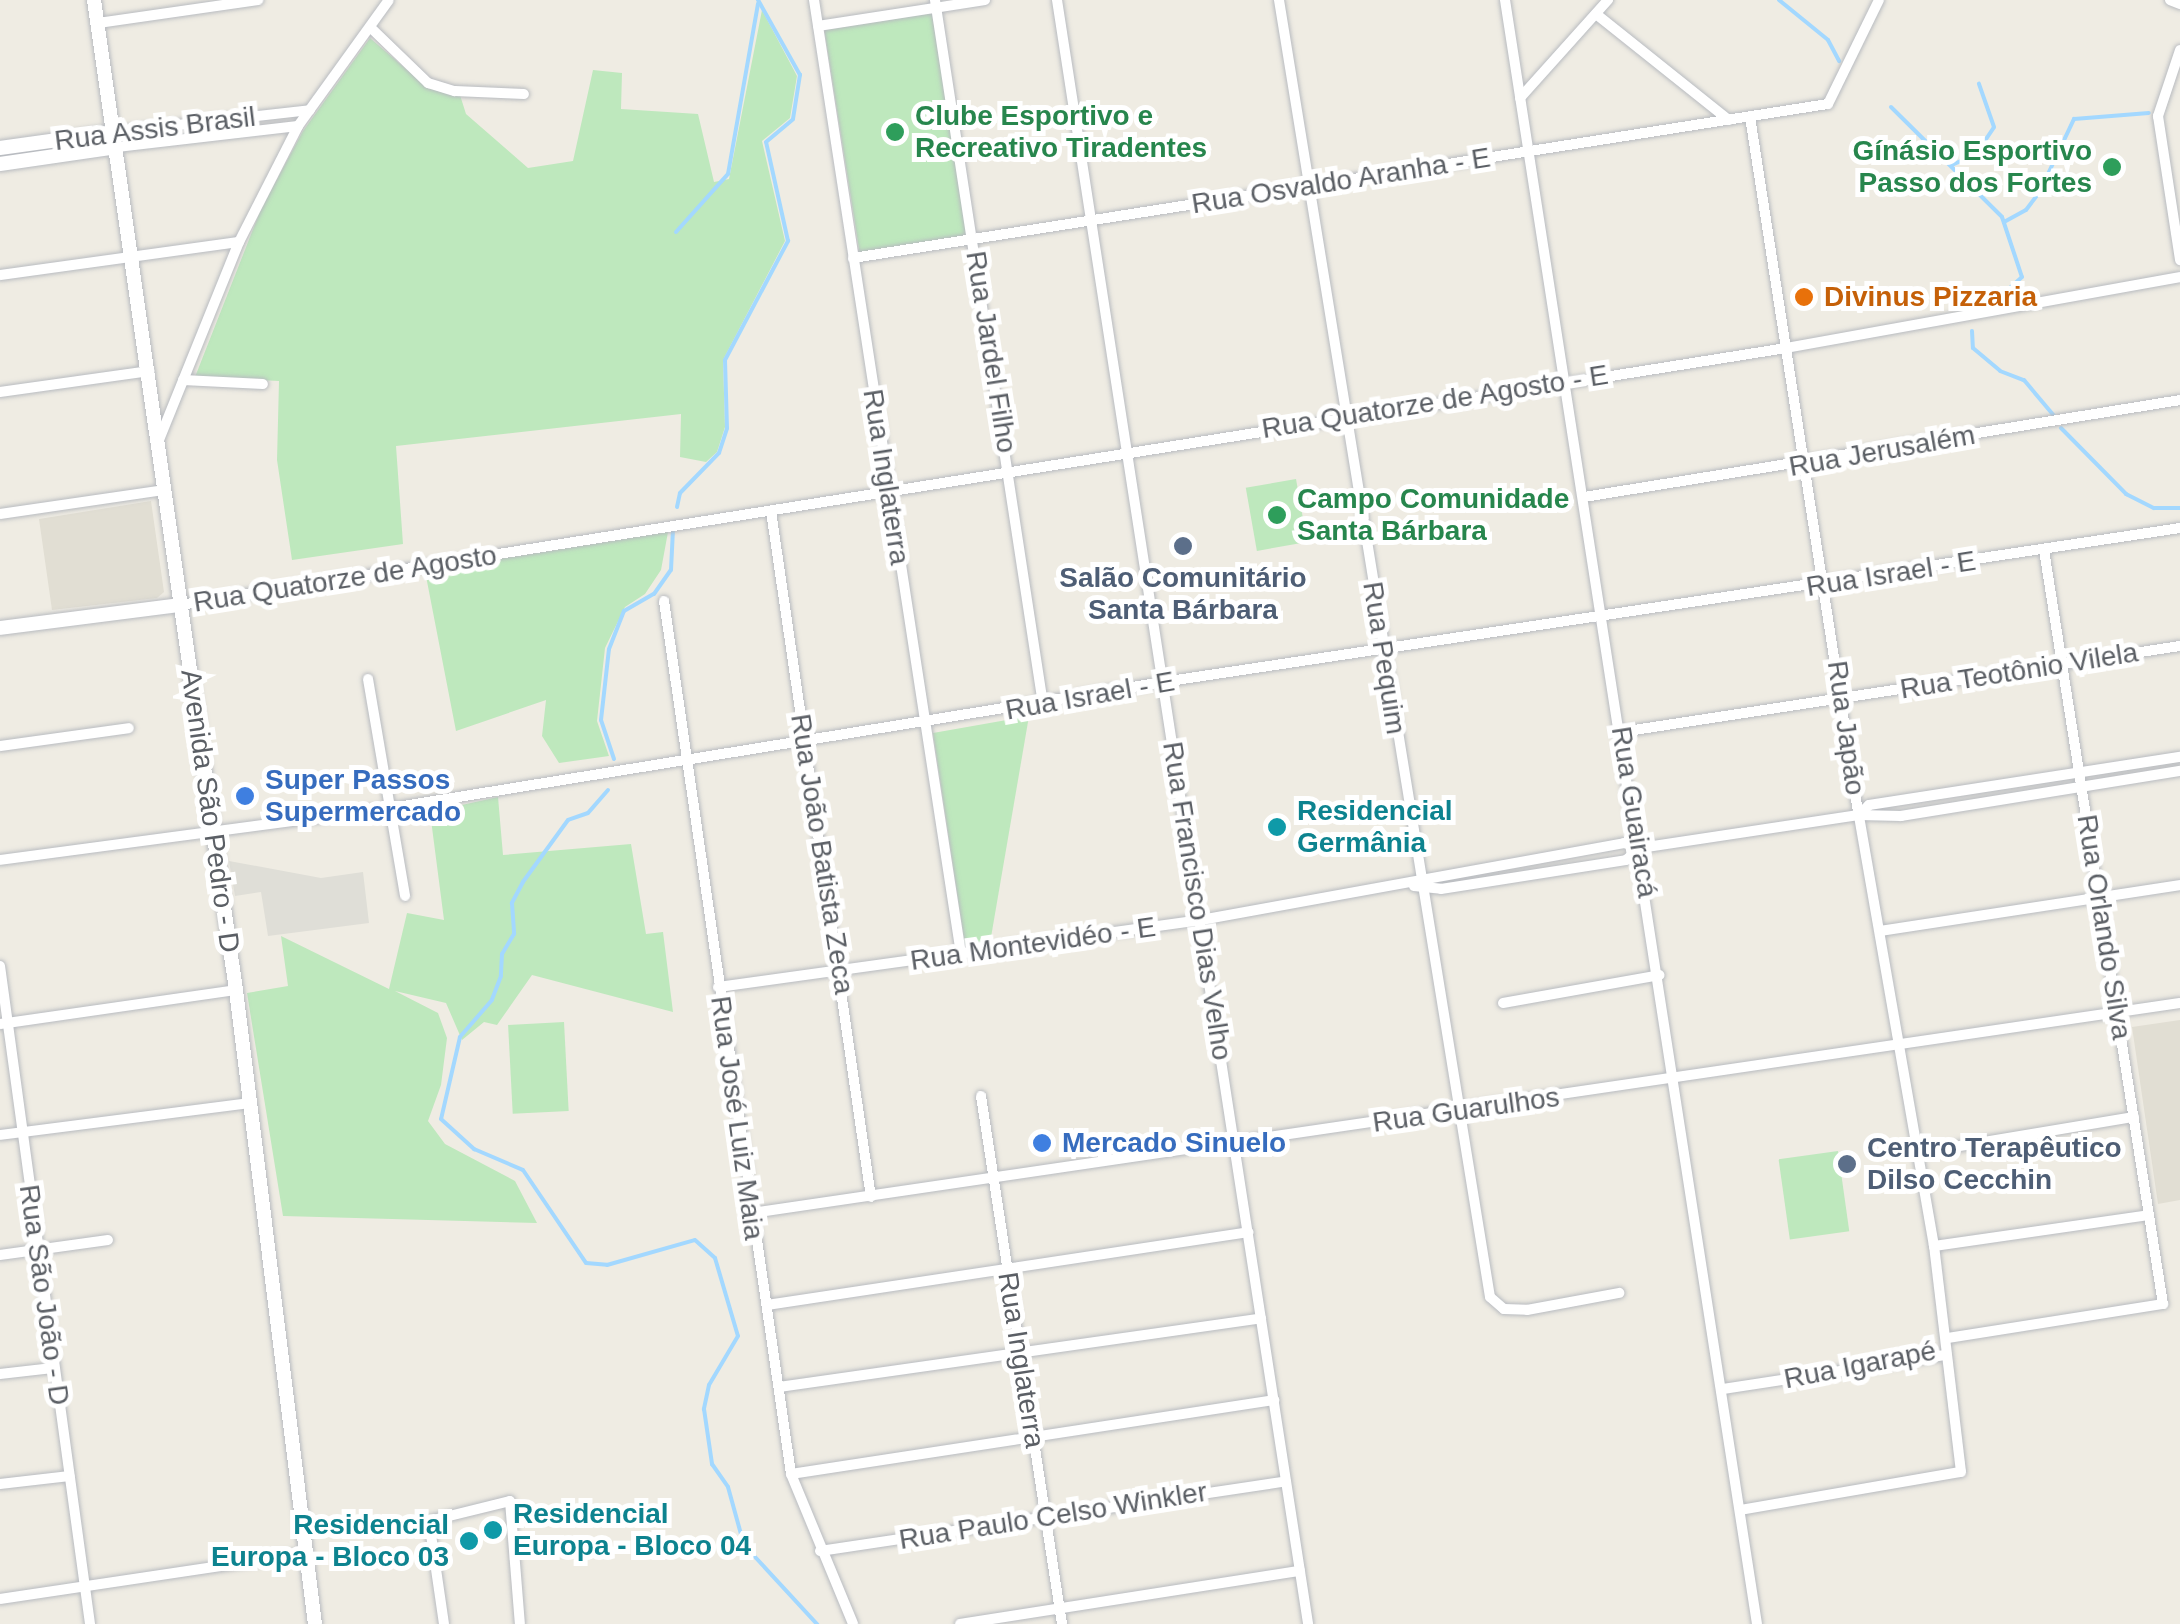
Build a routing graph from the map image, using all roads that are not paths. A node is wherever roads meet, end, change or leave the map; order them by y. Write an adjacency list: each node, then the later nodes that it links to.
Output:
1 (94, 0): 15 (street, Avenida São Pedro - D)
2 (258, 0): 15 (street)
3 (389, 0): 17 (street)
4 (814, 0): 16 (street, Rua Inglaterra)
5 (985, 0): 12 (street)
6 (1056, 0): 29 (street, Rua Francisco Dias Velho)
7 (1279, 0): 28 (street, Rua Pequim)
8 (1505, 0): 20 (street, Rua Guairacá)
9 (1608, 0): 14 (street)
10 (1879, 0): 22 (street, Rua Osvaldo Aranha - E)
11 (2170, 0): 13 (street)
12 (936, 4): 16 (street); 30 (street, Rua Jardel Filho)
13 (2180, 4)
14 (1596, 14): 20 (street); 23 (street)
15 (98, 23): 25 (street, Avenida São Pedro - D)
16 (818, 26): 33 (street, Rua Inglaterra)
17 (370, 27): 19 (street); 21 (street)
18 (2180, 50): 34 (street)
19 (524, 94)
20 (1520, 98): 26 (street, Rua Guairacá)
21 (310, 110): 24 (street); 25 (street, Rua Assis Brasil)
22 (1750, 117): 23 (street, Rua Osvaldo Aranha - E); 37 (street, Rua Japão)
23 (1729, 120): 26 (street, Rua Osvaldo Aranha - E)
24 (298, 126): 25 (street, Rua Assis Brasil); 31 (street)
25 (116, 140): 27 (street, Rua Assis Brasil); 32 (street, Avenida São Pedro - D)
26 (1529, 152): 28 (street, Rua Osvaldo Aranha - E); 40 (street, Rua Guairacá)
27 (1, 156)
28 (1309, 186): 29 (street, Rua Osvaldo Aranha - E); 44 (street, Rua Pequim)
29 (1092, 220): 30 (street, Rua Osvaldo Aranha - E); 46 (street, Rua Francisco Dias Velho)
30 (973, 239): 33 (street, Rua Osvaldo Aranha - E); 48 (street, Rua Jardel Filho)
31 (238, 242): 32 (street); 39 (street)
32 (133, 256): 35 (street); 38 (street, Avenida São Pedro - D)
33 (854, 258): 50 (street, Rua Inglaterra)
34 (2180, 260)
35 (0, 275)
36 (2180, 277): 37 (street, Rua Quatorze de Agosto - E)
37 (1786, 348): 40 (street, Rua Quatorze de Agosto - E); 47 (street, Rua Japão)
38 (150, 371): 42 (street); 45 (street, Avenida São Pedro - D)
39 (184, 380): 41 (street); 45 (street)
40 (1565, 380): 44 (street, Rua Quatorze de Agosto - E); 51 (street, Rua Guairacá)
41 (263, 384)
42 (0, 392)
43 (2180, 400): 47 (street, Rua Jerusalém)
44 (1345, 416): 46 (street, Rua Quatorze de Agosto - E); 63 (street, Rua Pequim)
45 (159, 441): 49 (street, Avenida São Pedro - D)
46 (1128, 452): 48 (street, Rua Quatorze de Agosto - E); 66 (street, Rua Francisco Dias Velho)
47 (1805, 464): 51 (street, Rua Jerusalém); 57 (street, Rua Japão)
48 (1009, 471): 50 (street, Rua Quatorze de Agosto - E); 68 (street, Rua Jardel Filho)
49 (164, 490): 53 (street); 59 (street, Avenida São Pedro - D)
50 (888, 492): 52 (street, Rua Quatorze de Agosto - E); 69 (street, Rua Inglaterra)
51 (1584, 497): 60 (street, Rua Guairacá)
52 (771, 511): 54 (street, Rua Quatorze de Agosto - E); 72 (street, Rua João Batista Zeca)
53 (0, 514)
54 (690, 524): 59 (street, Rua Quatorze de Agosto)
55 (2180, 528): 56 (street, Rua Israel - E)
56 (2044, 550): 57 (street, Rua Israel - E); 64 (street, Rua Orlando Silva)
57 (1824, 585): 60 (street, Rua Israel - E); 67 (street, Rua Japão)
58 (664, 601): 75 (street, Rua José Luiz Maia)
59 (180, 605): 61 (street, Rua Quatorze de Agosto); 81 (street, Avenida São Pedro - D)
60 (1603, 617): 63 (street, Rua Israel - E); 71 (street, Rua Guairacá)
61 (0, 628)
62 (2180, 646): 64 (street, Rua Teotônio Vilela)
63 (1383, 652): 66 (street, Rua Israel - E); 84 (street, Rua Pequim)
64 (2062, 663): 67 (street, Rua Teotônio Vilela); 77 (street, Rua Orlando Silva)
65 (368, 679): 79 (street)
66 (1163, 682): 68 (street, Rua Israel - E); 88 (street, Rua Francisco Dias Velho)
67 (1842, 699): 71 (street, Rua Teotônio Vilela); 80 (street, Rua Japão)
68 (1043, 704): 69 (street, Rua Israel - E)
69 (924, 724): 72 (street, Rua Israel - E); 90 (street, Rua Inglaterra)
70 (129, 728): 73 (street)
71 (1621, 732): 82 (street, Rua Guairacá)
72 (805, 741): 75 (street, Rua Israel - E); 92 (street, Rua João Batista Zeca)
73 (0, 746)
74 (2180, 756): 77 (street, Rua Montevidéo - E)
75 (685, 760): 79 (street, Rua Israel - E); 94 (street, Rua José Luiz Maia)
76 (2180, 771): 78 (street, Rua Montevidéo - E)
77 (2080, 774): 78 (street, Rua Orlando Silva); 80 (street, Rua Montevidéo - E)
78 (2082, 787): 80 (street, Rua Montevidéo - E); 87 (street, Rua Orlando Silva)
79 (391, 808): 81 (street, Rua Israel - E); 86 (street)
80 (1858, 815): 82 (street, Rua Montevidéo - E); 89 (street, Rua Japão)
81 (213, 828): 83 (street, Rua Israel - E); 95 (street, Avenida São Pedro - D)
82 (1640, 848): 84 (street, Rua Montevidéo - E); 84 (street, Rua Montevidéo - E); 93 (street, Rua Guairacá)
83 (0, 860)
84 (1419, 882): 88 (street, Rua Montevidéo - E); 104 (street, Rua Pequim)
85 (2180, 885): 87 (street)
86 (405, 896)
87 (2099, 897): 89 (street); 98 (street, Rua Orlando Silva)
88 (1201, 920): 90 (street, Rua Montevidéo - E); 108 (street, Rua Francisco Dias Velho)
89 (1880, 930): 100 (street, Rua Japão)
90 (961, 954): 92 (street, Rua Montevidéo - E)
91 (0, 966): 99 (street, Rua São João - D)
92 (840, 971): 94 (street, Rua Montevidéo - E); 111 (street, Rua João Batista Zeca)
93 (1660, 975): 96 (street); 101 (street, Rua Guairacá)
94 (718, 988): 112 (street, Rua José Luiz Maia)
95 (236, 990): 99 (street); 103 (street, Avenida São Pedro - D)
96 (1503, 1003)
97 (2180, 1003): 98 (street, Rua Guarulhos)
98 (2117, 1012): 100 (street, Rua Guarulhos); 105 (street, Rua Orlando Silva)
99 (4, 1023): 106 (street, Rua São João - D)
100 (1900, 1047): 101 (street, Rua Guarulhos); 109 (street, Rua Japão)
101 (1676, 1080): 104 (street, Rua Guarulhos); 130 (street, Rua Guairacá)
102 (981, 1096): 110 (street, Rua Inglaterra)
103 (249, 1103): 106 (street); 140 (street, Avenida São Pedro - D)
104 (1456, 1112): 108 (street, Rua Guarulhos); 120 (street, Rua Pequim)
105 (2134, 1118): 109 (street); 113 (street, Rua Orlando Silva)
106 (21, 1132): 107 (street); 117 (street, Rua São João - D)
107 (0, 1136)
108 (1234, 1142): 110 (street, Rua Guarulhos); 114 (street, Rua Francisco Dias Velho)
109 (1918, 1153): 116 (street, Rua Japão)
110 (992, 1181): 111 (street, Rua Guarulhos); 119 (street, Rua Inglaterra)
111 (871, 1198): 112 (street, Rua Guarulhos)
112 (752, 1212): 122 (street, Rua José Luiz Maia)
113 (2149, 1215): 116 (street); 121 (street, Rua Orlando Silva)
114 (1248, 1232): 119 (street); 123 (street, Rua Francisco Dias Velho)
115 (108, 1240): 117 (street)
116 (1934, 1246): 124 (street, Rua Japão)
117 (37, 1251): 118 (street); 127 (street, Rua São João - D)
118 (0, 1255)
119 (1007, 1269): 122 (street); 125 (street, Rua Inglaterra)
120 (1619, 1293)
121 (2163, 1304): 124 (street, Rua Igarapé)
122 (767, 1306): 129 (street, Rua José Luiz Maia)
123 (1261, 1318): 125 (street); 131 (street, Rua Francisco Dias Velho)
124 (1948, 1338): 126 (street, Rua Igarapé)
125 (1020, 1353): 129 (street); 132 (street, Rua Inglaterra)
126 (1946, 1355): 130 (street, Rua Igarapé); 137 (street)
127 (53, 1368): 128 (street); 134 (street, Rua São João - D)
128 (0, 1374)
129 (779, 1387): 133 (street, Rua José Luiz Maia)
130 (1723, 1389): 137 (street, Rua Guairacá)
131 (1274, 1400): 132 (street); 135 (street, Rua Francisco Dias Velho)
132 (1032, 1437): 133 (street); 138 (street, Rua Inglaterra)
133 (791, 1474): 139 (street, Rua José Luiz Maia)
134 (70, 1476): 136 (street); 142 (street, Rua São João - D)
135 (1286, 1481): 138 (street, Rua Paulo Celso Winkler); 141 (street, Rua Francisco Dias Velho)
136 (0, 1484)
137 (1740, 1510): 145 (street, Rua Guairacá)
138 (1044, 1518): 139 (street, Rua Paulo Celso Winkler); 144 (street, Rua Inglaterra)
139 (820, 1551): 150 (street, Rua José Luiz Maia)
140 (308, 1553): 142 (street); 147 (street, Avenida São Pedro - D)
141 (1300, 1571): 144 (street); 153 (street, Rua Francisco Dias Velho)
142 (85, 1586): 143 (street); 146 (street, Rua São João - D)
143 (0, 1598)
144 (1058, 1608): 151 (street); 152 (street, Rua Inglaterra)
145 (1757, 1623): 154 (street)
146 (90, 1624)
147 (315, 1624)
148 (444, 1624): 149 (street)
149 (520, 1624)
150 (852, 1624)
151 (960, 1624)
152 (1062, 1624)
153 (1308, 1624)
154 (1742, 1624)

